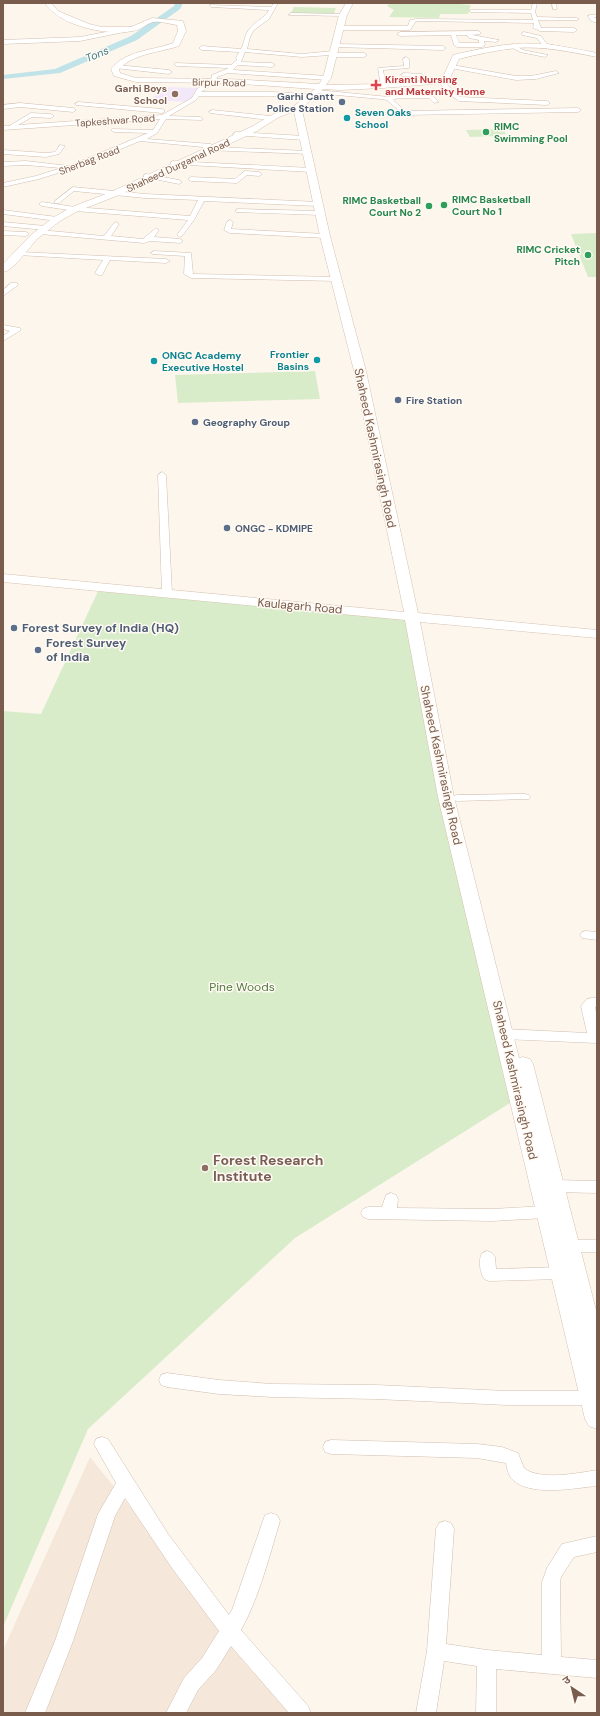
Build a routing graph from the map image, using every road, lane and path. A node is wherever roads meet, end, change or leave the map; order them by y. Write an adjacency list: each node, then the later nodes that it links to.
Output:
1 (48, 3): 18 (street)
2 (276, 3): 6 (street)
3 (350, 3): 17 (street)
4 (535, 3): 11 (street)
5 (211, 6): 6 (street)
6 (271, 11): 8 (street); 32 (street)
7 (471, 11): 11 (street)
8 (216, 13)
9 (292, 14): 17 (street)
10 (597, 16): 13 (street)
11 (535, 18): 11 (street); 12 (street); 14 (street); 16 (street)
12 (577, 19)
13 (597, 21)
14 (411, 24): 15 (street); 17 (street)
15 (466, 26)
16 (490, 26)
17 (342, 27): 33 (street)
18 (110, 32): 26 (street); 44 (street)
19 (469, 33): 20 (street); 22 (street); 24 (street)
20 (478, 33)
21 (391, 34): 22 (street)
22 (453, 34): 24 (street)
23 (524, 34): 31 (street)
24 (481, 39): 25 (street)
25 (496, 40)
26 (3, 42)
27 (216, 43): 30 (street)
28 (513, 46): 31 (street); 35 (street); 43 (street)
29 (443, 48): 33 (street)
30 (211, 49): 32 (street); 37 (street)
31 (565, 49): 36 (street)
32 (243, 51): 33 (street); 40 (street)
33 (334, 51): 34 (street); 50 (street)
34 (369, 55)
35 (545, 55)
36 (597, 55)
37 (221, 56)
38 (232, 58): 40 (street)
39 (406, 60): 55 (street)
40 (237, 63): 41 (street); 42 (street); 45 (street)
41 (176, 64)
42 (272, 65)
43 (452, 67): 47 (street); 54 (street)
44 (117, 71): 46 (street); 53 (street, Birpur Road)
45 (228, 71): 50 (street); 53 (street, Tapkeshwar Road)
46 (169, 72)
47 (483, 72): 48 (street); 52 (street)
48 (556, 73)
49 (404, 75): 51 (street)
50 (327, 78): 56 (street)
51 (428, 79): 54 (street, Birpur Road); 55 (street, Birpur Road)
52 (490, 80)
53 (214, 81): 56 (street, Birpur Road); 57 (street, Tapkeshwar Road)
54 (441, 81): 64 (street)
55 (383, 86): 56 (street, Birpur Road)
56 (318, 88): 58 (street); 59 (street); 66 (street, Shaheed Durgamal Road)
57 (197, 94): 58 (street); 69 (street, Tapkeshwar Road)
58 (306, 96): 66 (street)
59 (379, 96): 60 (street); 62 (street)
60 (389, 99): 61 (street); 68 (street)
61 (436, 102)
62 (373, 103)
63 (78, 104): 69 (street)
64 (574, 105)
65 (3, 107): 67 (street)
66 (297, 108): 73 (street, Shaheed Durgamal Road); 80 (street, Shaheed Kashmirasingh Road); 131 (street, Shaheed Kashmirasingh Road)
67 (73, 110)
68 (578, 110)
69 (170, 112): 72 (street, Tapkeshwar Road)
70 (212, 112): 73 (street)
71 (51, 116): 75 (street)
72 (164, 117): 74 (street); 75 (street, Tapkeshwar Road); 78 (street, Sherbag Road)
73 (270, 118): 79 (street, Shaheed Durgamal Road)
74 (200, 119)
75 (10, 127): 76 (street, Tapkeshwar Road)
76 (3, 128)
77 (114, 130): 78 (street)
78 (155, 132): 81 (street, Sherbag Road)
79 (239, 134): 80 (street); 83 (street, Shaheed Durgamal Road)
80 (304, 138): 85 (street, Shaheed Kashmirasingh Road)
81 (141, 140): 83 (street); 90 (street, Sherbag Road)
82 (62, 146): 86 (street)
83 (210, 147): 85 (street); 87 (street, Shaheed Durgamal Road)
84 (3, 152): 86 (street)
85 (308, 153): 91 (street, Shaheed Kashmirasingh Road)
86 (46, 156): 89 (street)
87 (177, 163): 91 (street); 92 (street, Shaheed Durgamal Road)
88 (3, 164): 89 (street)
89 (34, 164): 90 (street)
90 (72, 167): 94 (street, Sherbag Road)
91 (312, 173): 95 (street); 103 (street, Shaheed Kashmirasingh Road)
92 (149, 176): 96 (street); 98 (street, Shaheed Durgamal Road)
93 (10, 177): 94 (street)
94 (37, 178): 97 (street, Sherbag Road)
95 (191, 179)
96 (179, 182)
97 (3, 185)
98 (112, 193): 99 (street); 100 (street); 102 (street, Shaheed Durgamal Road)
99 (202, 198): 103 (street); 106 (street)
100 (57, 202)
101 (42, 204): 102 (street)
102 (75, 209): 106 (street); 107 (street, Shaheed Durgamal Road)
103 (319, 209): 104 (street); 114 (street, Shaheed Kashmirasingh Road)
104 (238, 211)
105 (3, 212): 107 (street)
106 (192, 218): 116 (street)
107 (58, 219): 112 (street, Shaheed Durgamal Road)
108 (230, 222): 114 (street)
109 (3, 224): 112 (street)
110 (116, 224): 115 (street)
111 (156, 230): 116 (street)
112 (39, 233): 113 (street); 115 (street); 118 (street, Shaheed Durgamal Road)
113 (3, 235)
114 (325, 236): 123 (street, Shaheed Kashmirasingh Road)
115 (106, 238): 116 (street)
116 (149, 239)
117 (154, 253): 120 (street)
118 (12, 258): 119 (street); 121 (street, Shaheed Durgamal Road)
119 (107, 259): 120 (street); 122 (street)
120 (180, 262): 123 (street)
121 (3, 269)
122 (99, 273)
123 (337, 279): 131 (street, Shaheed Kashmirasingh Road)
124 (14, 284): 125 (street)
125 (3, 294)
126 (3, 327): 127 (street)
127 (3, 339)
128 (162, 476): 130 (street)
129 (3, 578): 130 (street, Kaulagarh Road)
130 (167, 593): 131 (street, Kaulagarh Road)
131 (414, 616): 132 (street, Kaulagarh Road); 134 (street, Shaheed Kashmirasingh Road); 136 (street, Shaheed Kashmirasingh Road)
132 (597, 634)
133 (525, 797): 134 (street)
134 (457, 798): 136 (street, Shaheed Kashmirasingh Road)
135 (597, 1002): 137 (street)
136 (510, 1034): 137 (street); 138 (street, Shaheed Kashmirasingh Road); 140 (street, Shaheed Kashmirasingh Road)
137 (596, 1038)
138 (553, 1186): 139 (street); 142 (street, Shaheed Kashmirasingh Road)
139 (597, 1187)
140 (546, 1212): 141 (street); 142 (street, Shaheed Kashmirasingh Road)
141 (368, 1213)
142 (562, 1246): 143 (street); 145 (street, Shaheed Kashmirasingh Road); 146 (street, Shaheed Kashmirasingh Road)
143 (597, 1246)
144 (487, 1257): 145 (street)
145 (560, 1273): 149 (street, Shaheed Kashmirasingh Road)
146 (594, 1331): 147 (street, Shaheed Kashmirasingh Road)
147 (597, 1358)
148 (168, 1380): 149 (street)
149 (592, 1398): 150 (street, Shaheed Kashmirasingh Road)
150 (597, 1419)
151 (102, 1444): 154 (street)
152 (331, 1447): 153 (street)
153 (597, 1478)
154 (124, 1484): 158 (street); 163 (street)
155 (271, 1521): 158 (street)
156 (445, 1529): 159 (street)
157 (597, 1544): 161 (street)
158 (229, 1629): 164 (street); 165 (street)
159 (436, 1651): 160 (street); 166 (street)
160 (487, 1659): 161 (street); 167 (street)
161 (551, 1664): 162 (street)
162 (597, 1669)
163 (35, 1713)
164 (176, 1713)
165 (300, 1713)
166 (426, 1713)
167 (486, 1713)

